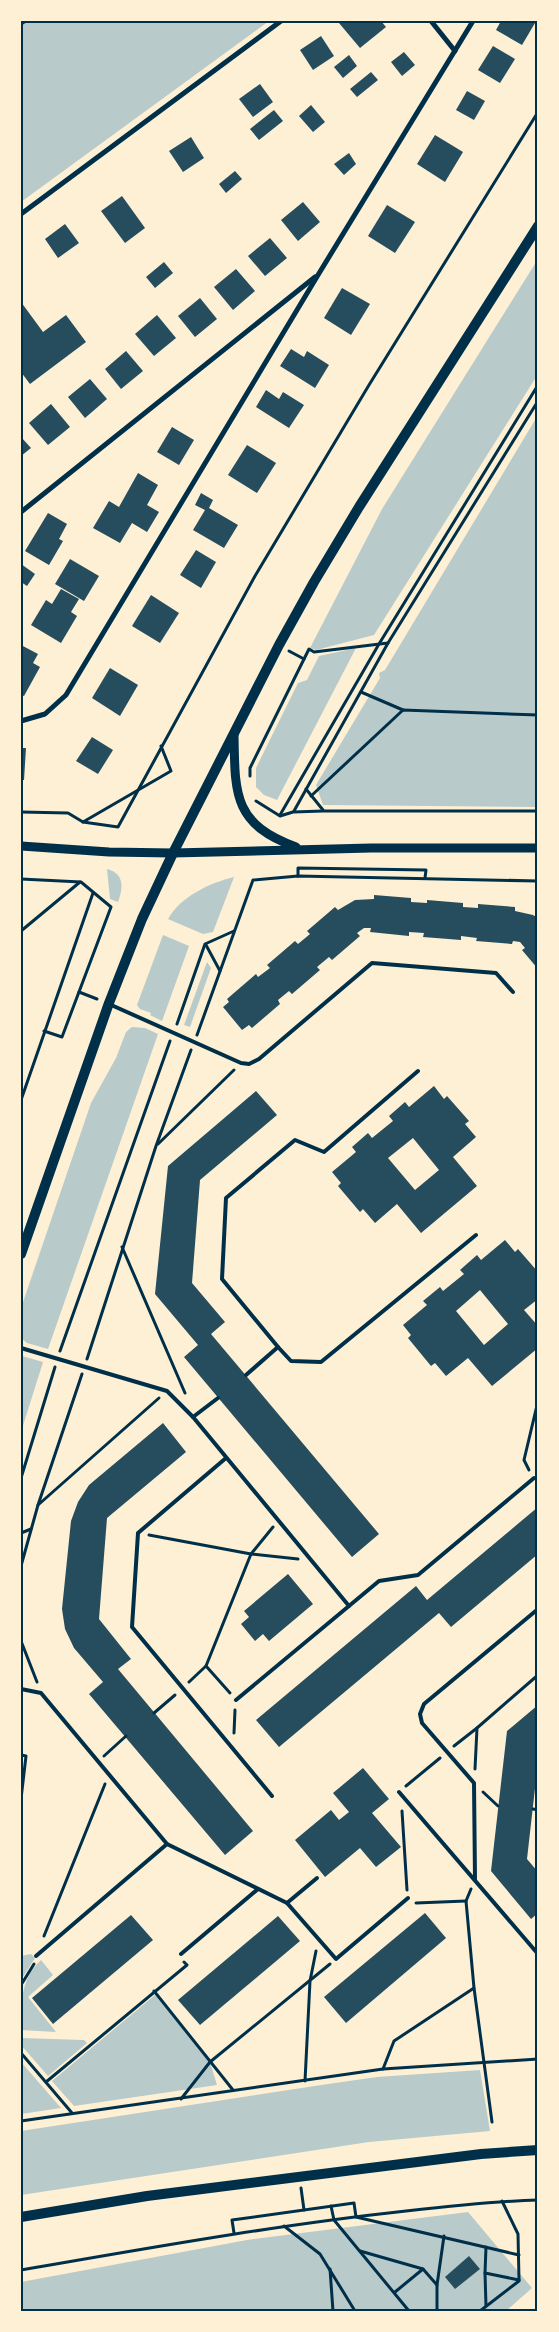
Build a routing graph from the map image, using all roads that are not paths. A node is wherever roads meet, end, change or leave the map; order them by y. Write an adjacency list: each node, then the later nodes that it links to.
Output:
1 (281, 21): 5 (street)
2 (431, 21): 4 (street)
3 (473, 21): 4 (street)
4 (455, 50): 7 (street)
5 (21, 214)
6 (538, 226): 10 (main road)
7 (318, 275): 8 (street); 9 (street)
8 (21, 512)
9 (21, 721)
10 (234, 734): 13 (street); 14 (main road)
11 (21, 846): 14 (street)
12 (538, 848): 13 (street)
13 (300, 849): 14 (street)
14 (173, 853): 16 (main road)
15 (513, 992): 16 (lane)
16 (108, 1004): 19 (main road)
17 (418, 1071): 20 (lane)
18 (476, 1235): 20 (lane)
19 (21, 1254)
20 (278, 1347): 22 (lane)
21 (21, 1348): 24 (lane)
22 (246, 1375)
23 (218, 1398): 24 (lane)
24 (193, 1417): 25 (lane)
25 (226, 1458): 27 (lane); 32 (lane)
26 (534, 1478): 27 (lane)
27 (349, 1606): 30 (lane)
28 (538, 1609): 35 (lane)
29 (21, 1689): 33 (lane)
30 (236, 1700)
31 (399, 1792): 35 (lane)
32 (272, 1796)
33 (167, 1844): 36 (lane); 41 (lane)
34 (317, 1878): 38 (lane)
35 (475, 1879): 40 (lane)
36 (258, 1889): 38 (lane); 39 (lane)
37 (408, 1898): 38 (lane)
38 (287, 1903)
39 (182, 1954)
40 (538, 1954)
41 (36, 1956)
42 (538, 2150): 43 (main road)
43 (21, 2217)

